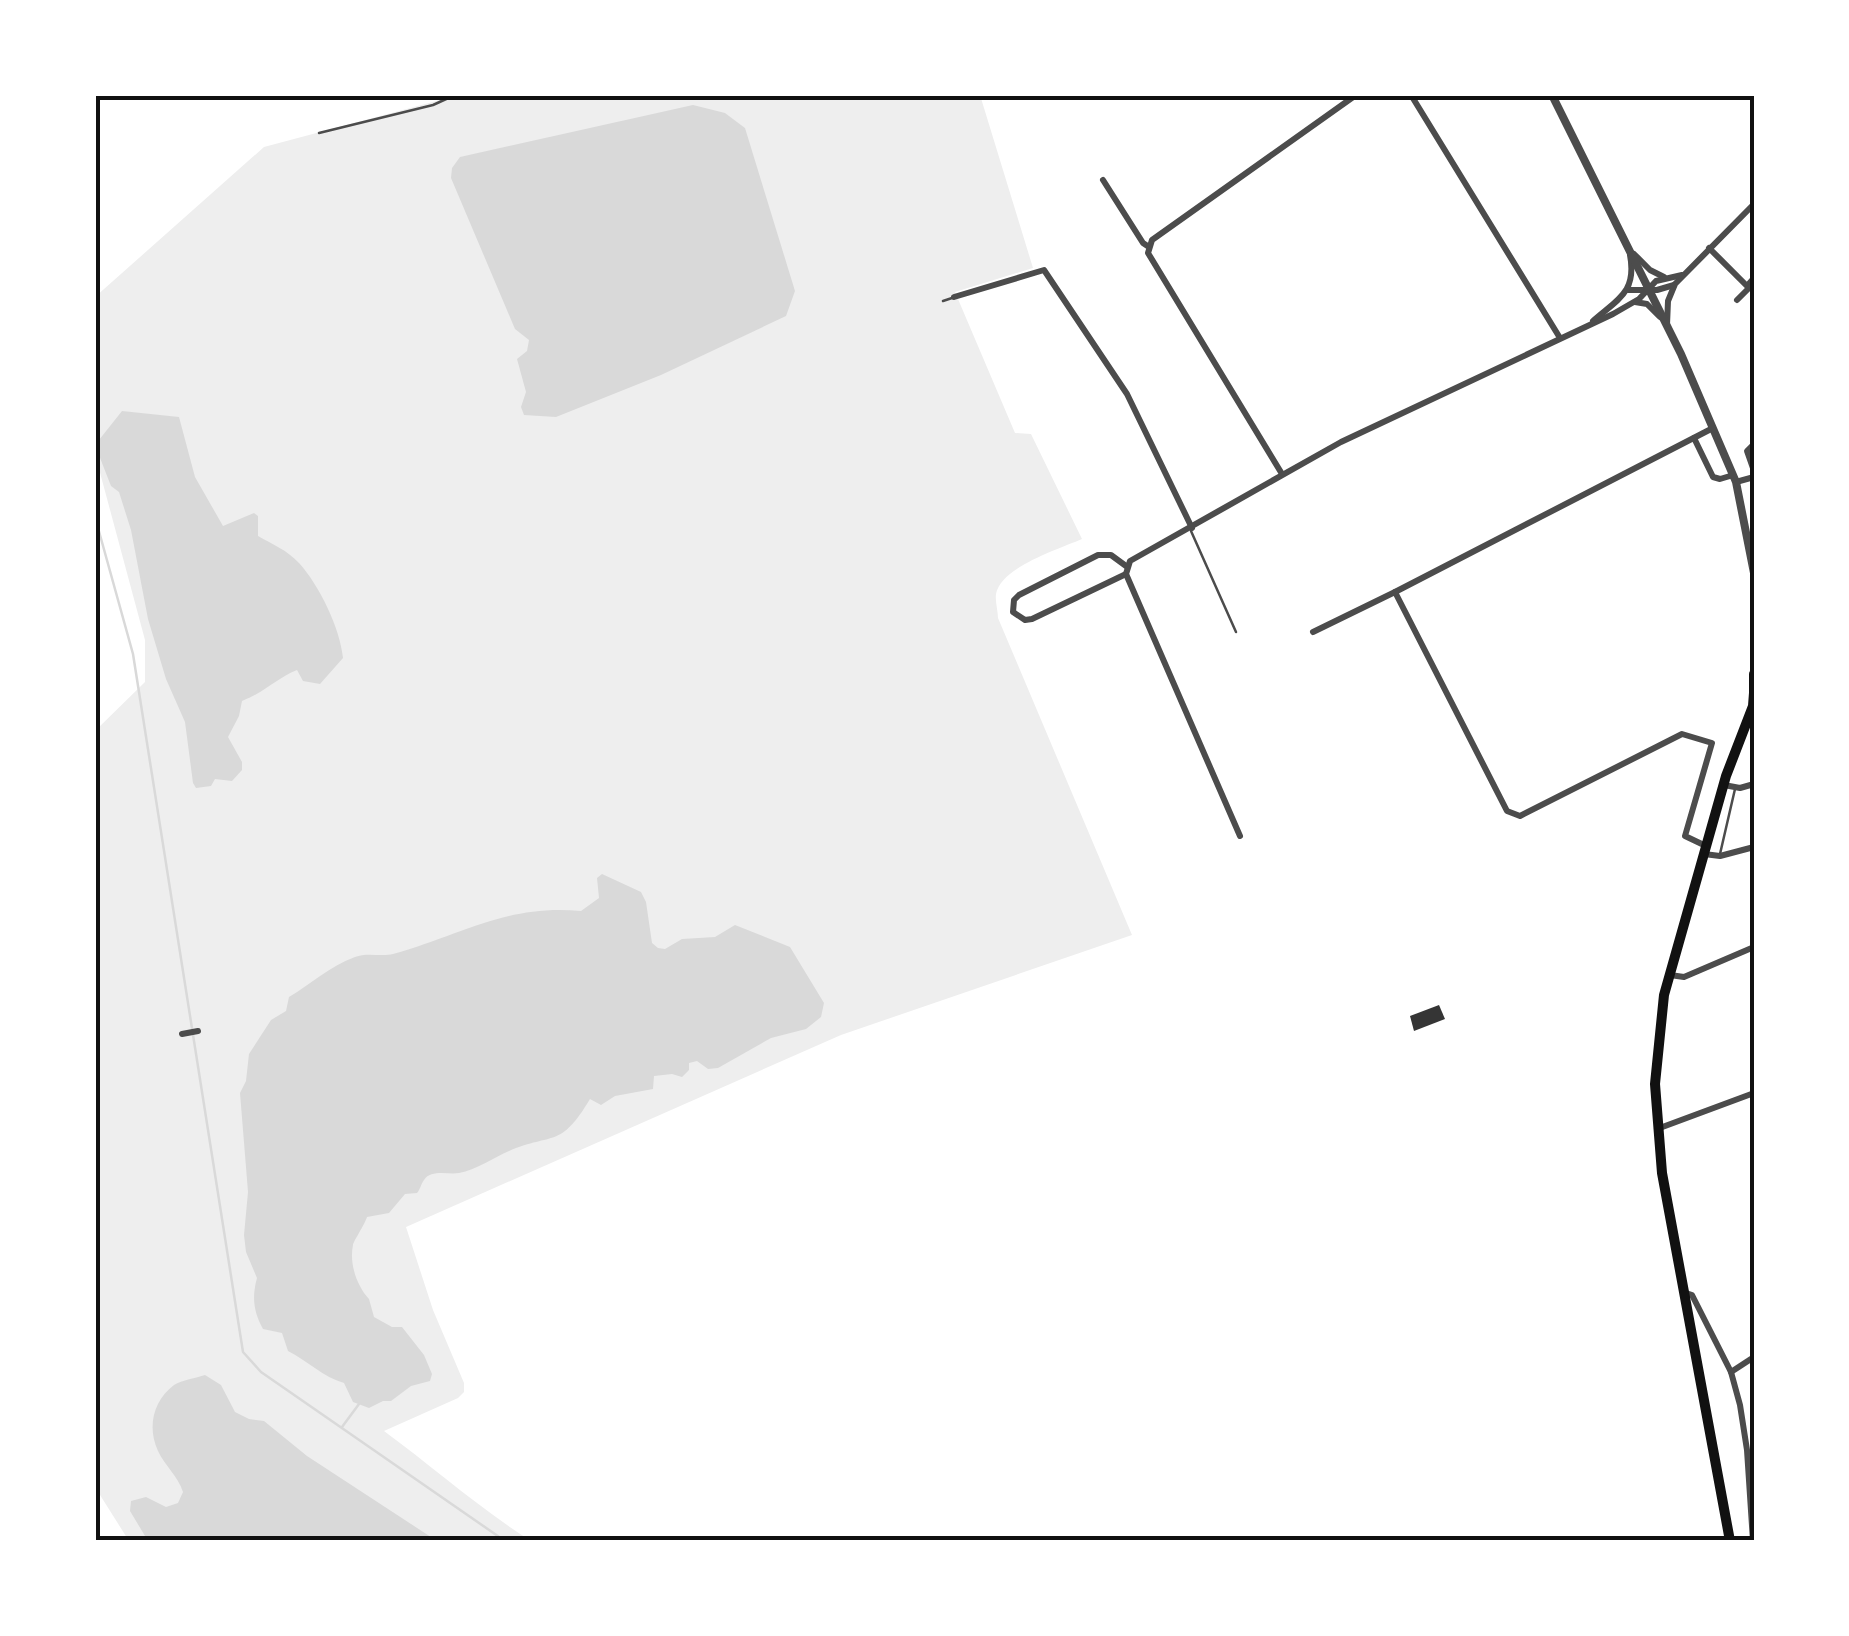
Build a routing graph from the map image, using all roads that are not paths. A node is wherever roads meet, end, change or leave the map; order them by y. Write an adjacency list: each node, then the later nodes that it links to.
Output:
1 (455, 95): 5 (lane)
2 (1356, 95): 9 (street)
3 (1411, 95): 24 (street)
4 (1552, 95): 8 (street)
5 (319, 132)
6 (1102, 180): 9 (street)
7 (1754, 204): 10 (street)
8 (1627, 245): 12 (street); 15 (street); 17 (street)
9 (1150, 247): 28 (street)
10 (1709, 248): 11 (street); 16 (street)
11 (1682, 275): 12 (street); 14 (street)
12 (1665, 277): 15 (street)
13 (1754, 278): 16 (street)
14 (1675, 284): 15 (street); 23 (street)
15 (1648, 289): 17 (street); 21 (street); 23 (street)
16 (1750, 289): 19 (street)
17 (1628, 290): 22 (street)
18 (954, 297): 20 (lane); 31 (street)
19 (1737, 300)
20 (943, 301)
21 (1635, 302): 22 (street); 23 (street)
22 (1588, 326): 24 (street)
23 (1667, 326): 25 (street)
24 (1560, 338): 28 (street)
25 (1713, 428): 26 (street); 30 (street)
26 (1694, 438): 30 (street); 35 (street)
27 (1754, 444): 29 (street)
28 (1282, 474): 31 (street)
29 (1754, 474): 30 (street)
30 (1733, 479): 32 (street)
31 (1192, 529): 33 (street); 36 (lane)
32 (1752, 538): 34 (street)
33 (1126, 570): 33 (street); 44 (street)
34 (1754, 573)
35 (1395, 592): 37 (street); 46 (street)
36 (1236, 632)
37 (1313, 632)
38 (1754, 674): 39 (main road)
39 (1754, 693): 41 (main road)
40 (1754, 728): 41 (main road)
41 (1741, 741): 43 (main road)
42 (1754, 784): 43 (street)
43 (1729, 787): 46 (main road); 47 (lane)
44 (1240, 836)
45 (1754, 847): 47 (street)
46 (1706, 850): 47 (street); 49 (main road)
47 (1720, 856)
48 (1754, 947): 49 (street)
49 (1670, 976): 53 (main road)
50 (198, 1031): 51 (street)
51 (182, 1034)
52 (1754, 1094): 53 (street)
53 (1656, 1130): 54 (main road)
54 (1682, 1292): 56 (street); 57 (main road)
55 (1754, 1357): 56 (street)
56 (1732, 1372): 58 (street)
57 (1730, 1541)
58 (1753, 1541)

